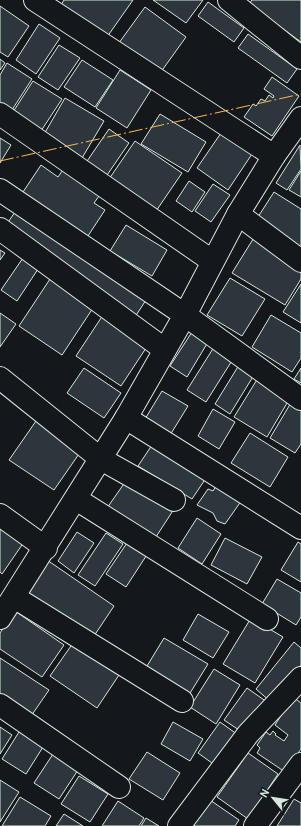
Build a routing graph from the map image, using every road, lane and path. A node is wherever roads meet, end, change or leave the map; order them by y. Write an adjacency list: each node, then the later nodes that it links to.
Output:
1 (35, 0): 6 (street)
2 (229, 0): 3 (street)
3 (301, 58)
4 (0, 114): 10 (street)
5 (299, 125): 6 (street)
6 (274, 156): 8 (street)
7 (0, 190): 12 (street)
8 (238, 214): 10 (street); 11 (street)
9 (0, 229): 13 (street)
10 (212, 261): 12 (street)
11 (301, 261)
12 (185, 315): 13 (street); 15 (street)
13 (164, 349): 16 (street)
14 (0, 378): 17 (street)
15 (301, 399)
16 (126, 418): 17 (street); 21 (street)
17 (101, 458): 18 (street); 19 (street)
18 (76, 499): 22 (street); 25 (street)
19 (174, 500)
20 (0, 515): 22 (street)
21 (301, 528)
22 (46, 548): 23 (street)
23 (14, 597): 24 (street); 27 (street)
24 (0, 618)
25 (267, 619)
26 (301, 678): 31 (street)
27 (182, 702)
28 (0, 705): 30 (street)
29 (301, 764): 32 (street)
30 (118, 787)
31 (179, 826)
32 (255, 826)

